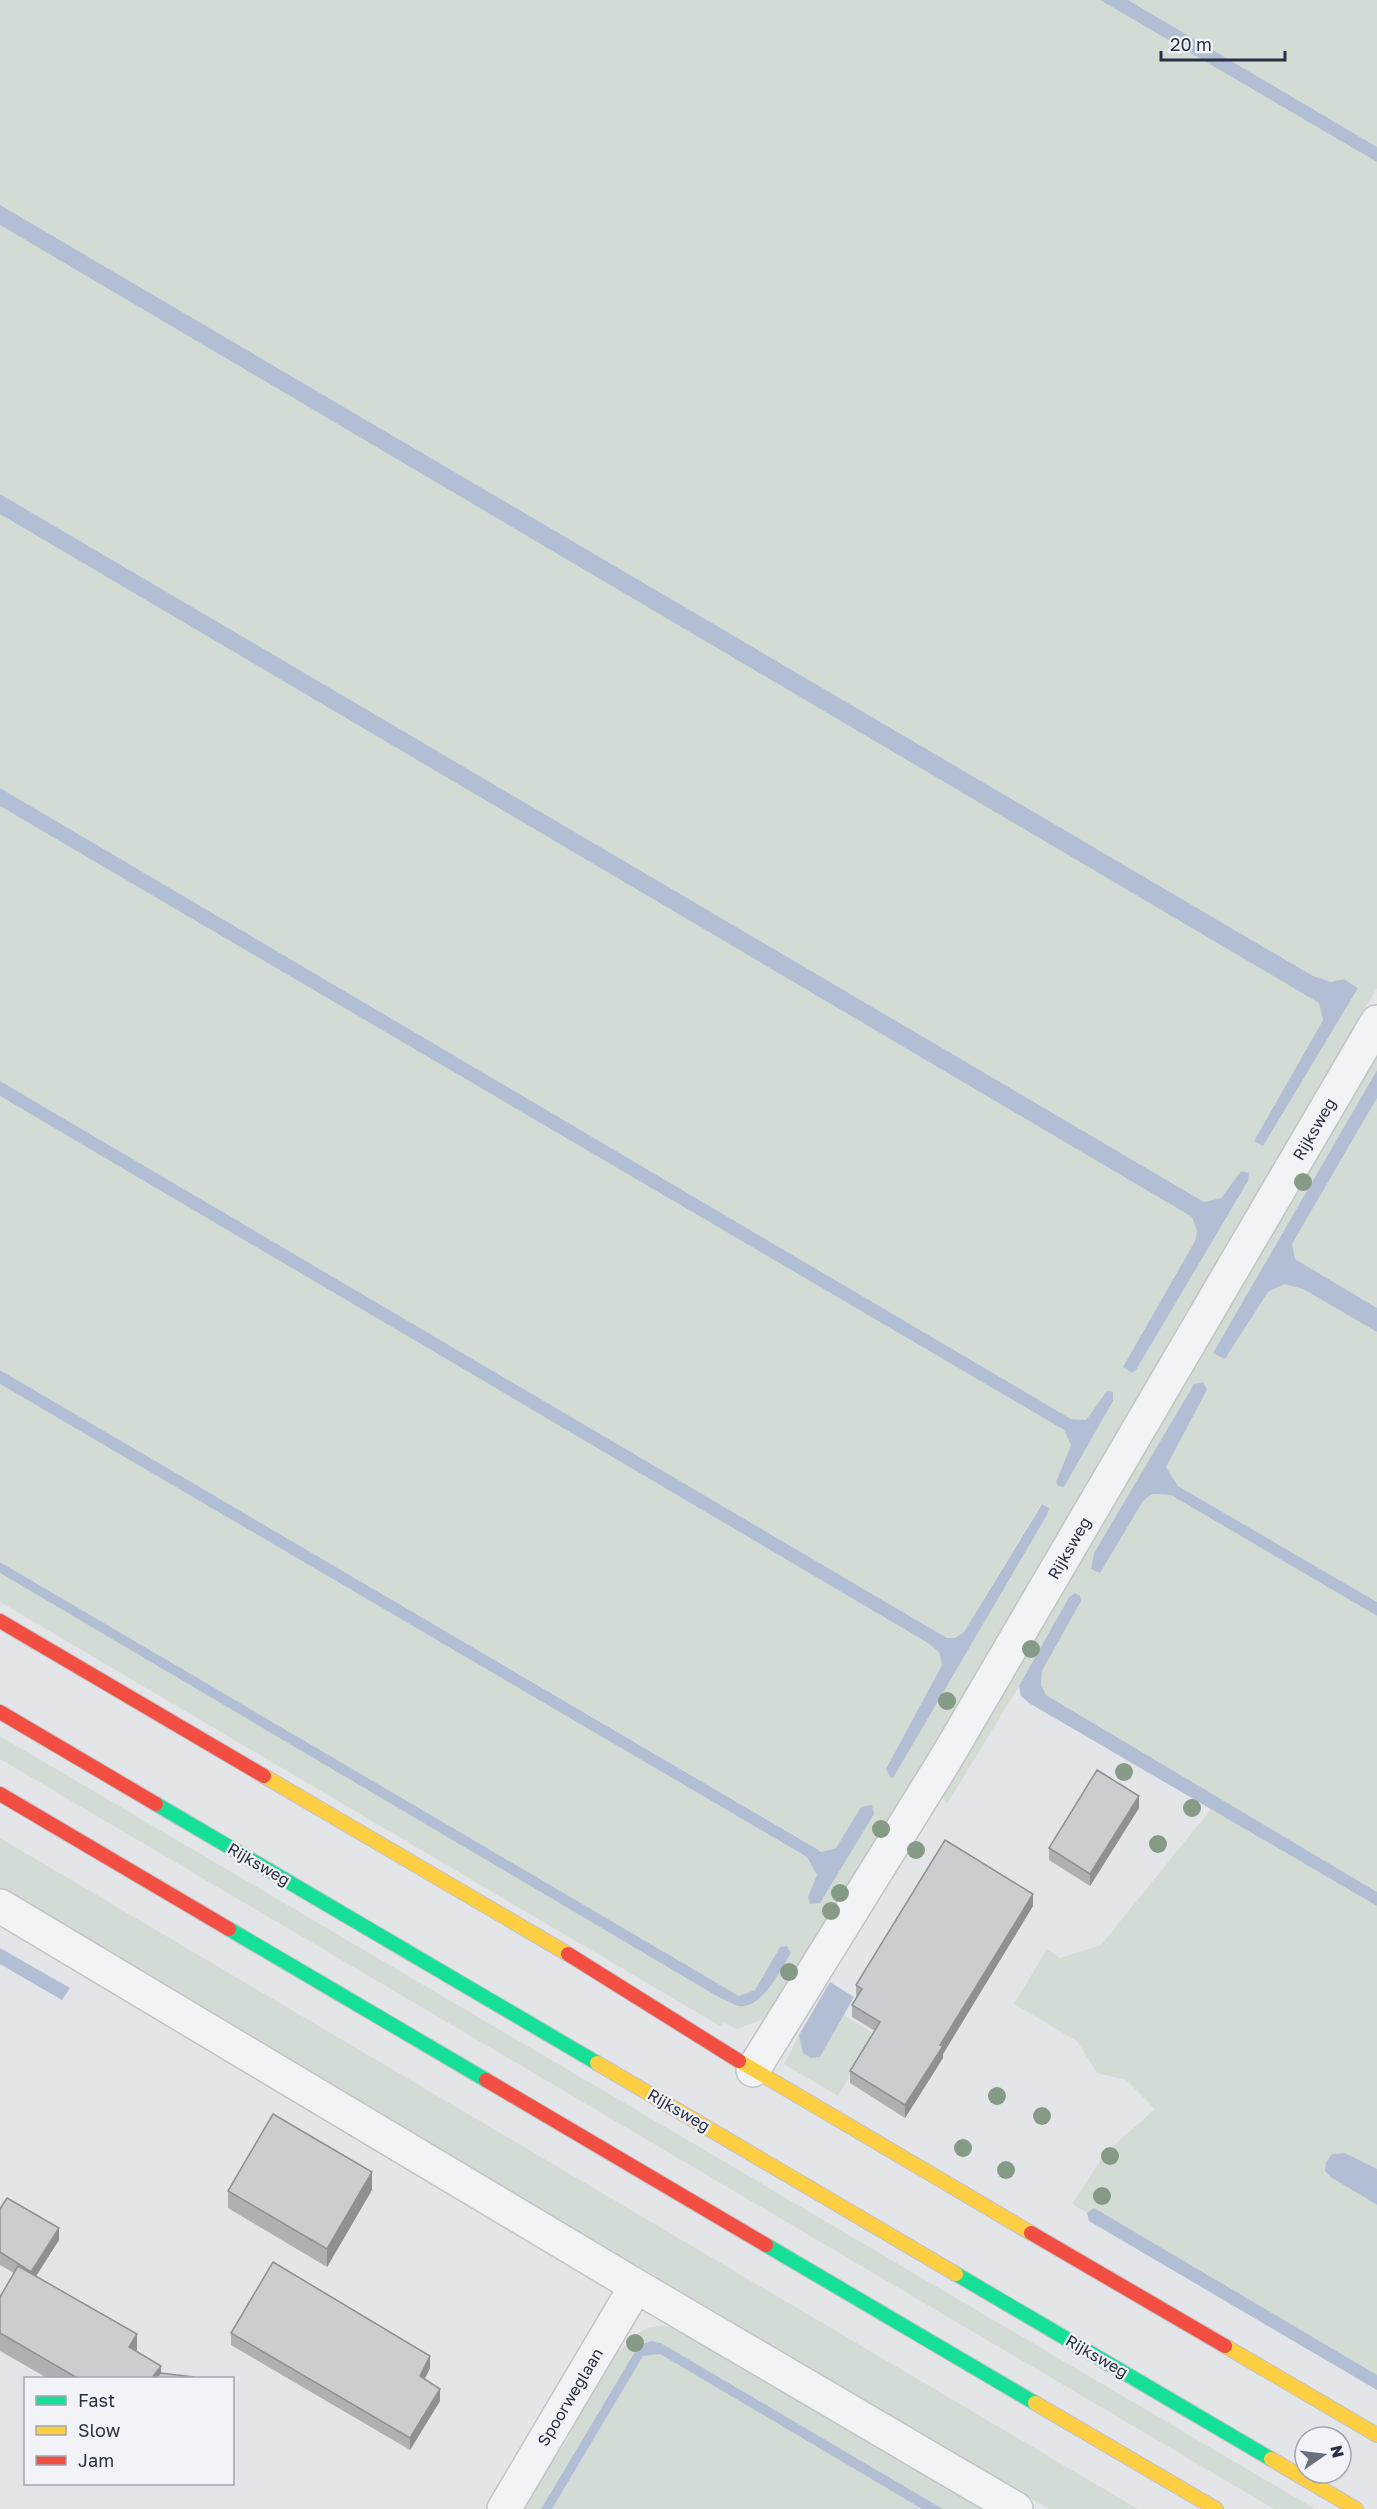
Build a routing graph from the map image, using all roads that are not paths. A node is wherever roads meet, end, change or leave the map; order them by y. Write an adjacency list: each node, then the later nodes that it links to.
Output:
1 (1377, 1022): 6 (street, Rijksweg)
2 (0, 1621): 6 (main road)
3 (0, 1712): 12 (main road, Rijksweg)
4 (0, 1794): 11 (main road)
5 (0, 1906): 7 (street)
6 (753, 2070): 8 (main road)
7 (636, 2286): 9 (street, Spoorweglaan); 10 (street)
8 (1377, 2435)
9 (504, 2509)
10 (1016, 2509)
11 (1216, 2509)
12 (1356, 2509)

